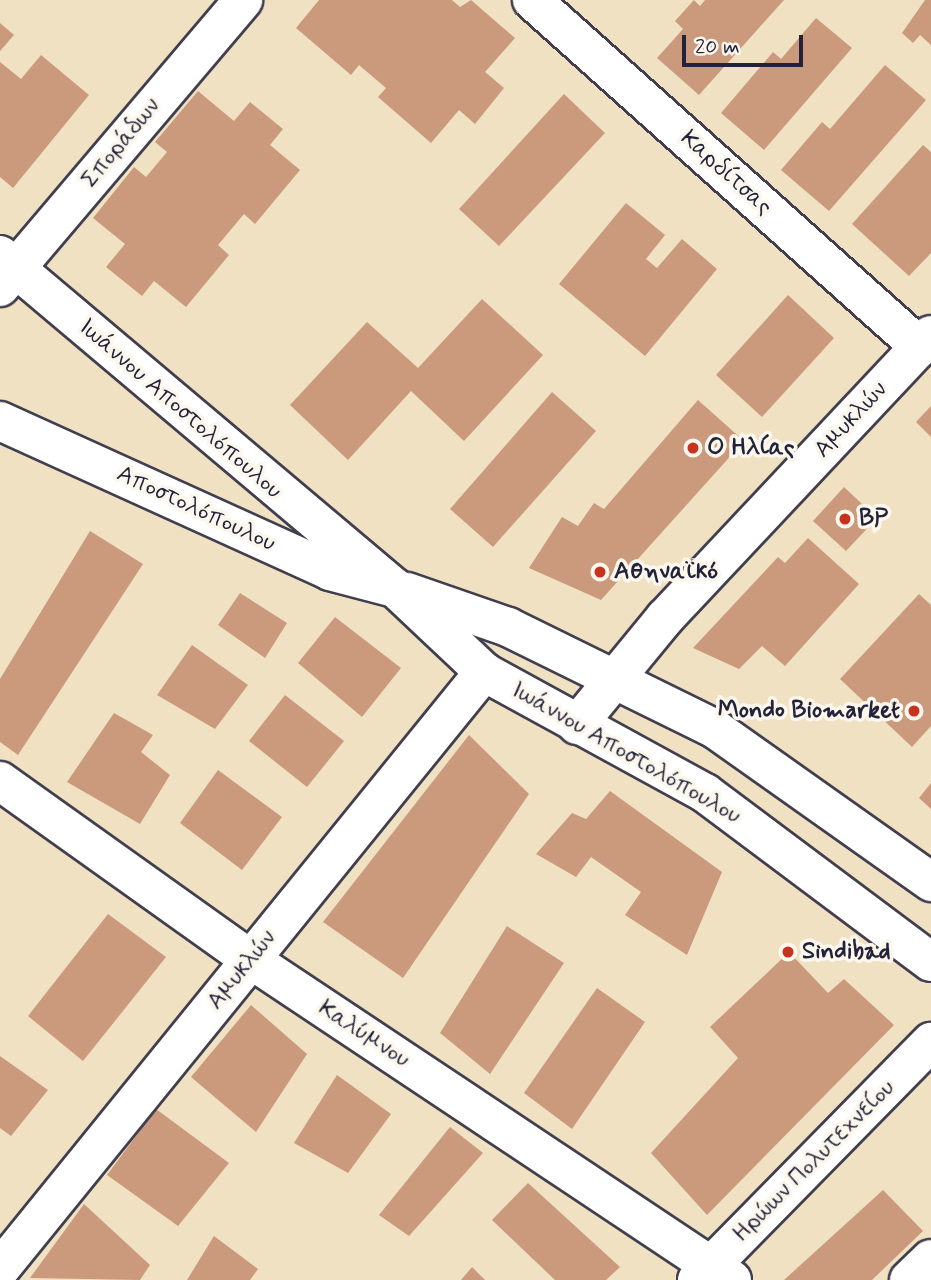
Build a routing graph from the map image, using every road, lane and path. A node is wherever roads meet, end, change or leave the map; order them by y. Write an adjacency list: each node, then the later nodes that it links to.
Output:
1 (243, 0): 3 (street, Σποράδων)
2 (532, 0): 4 (street, Καρδίτσας)
3 (5, 270): 6 (street, Ιωάννου Αποστολόπουλου)
4 (925, 341): 8 (street, Αμυκλών)
5 (0, 421): 6 (street, Αποστολόπουλου)
6 (395, 588): 7 (street, Ιωάννου Αποστολόπουλου); 8 (street, Ιωάννου Αποστολόπουλου)
7 (484, 672): 9 (street, Ιωάννου Αποστολόπουλου); 12 (street, Αμυκλών)
8 (615, 676): 9 (street, Αμυκλών); 11 (street, Ιωάννου Αποστολόπουλου)
9 (577, 725): 13 (street, Ιωάννου Αποστολόπουλου)
10 (0, 781): 12 (street, Καλύμνου)
11 (931, 882)
12 (250, 959): 16 (street, Αμυκλών); 17 (street, Καλύμνου)
13 (931, 962)
14 (931, 1042): 17 (street, Ηρώων Πολυτεχνείου)
15 (931, 1259): 18 (street)
16 (0, 1269)
17 (714, 1274)
18 (909, 1280)

